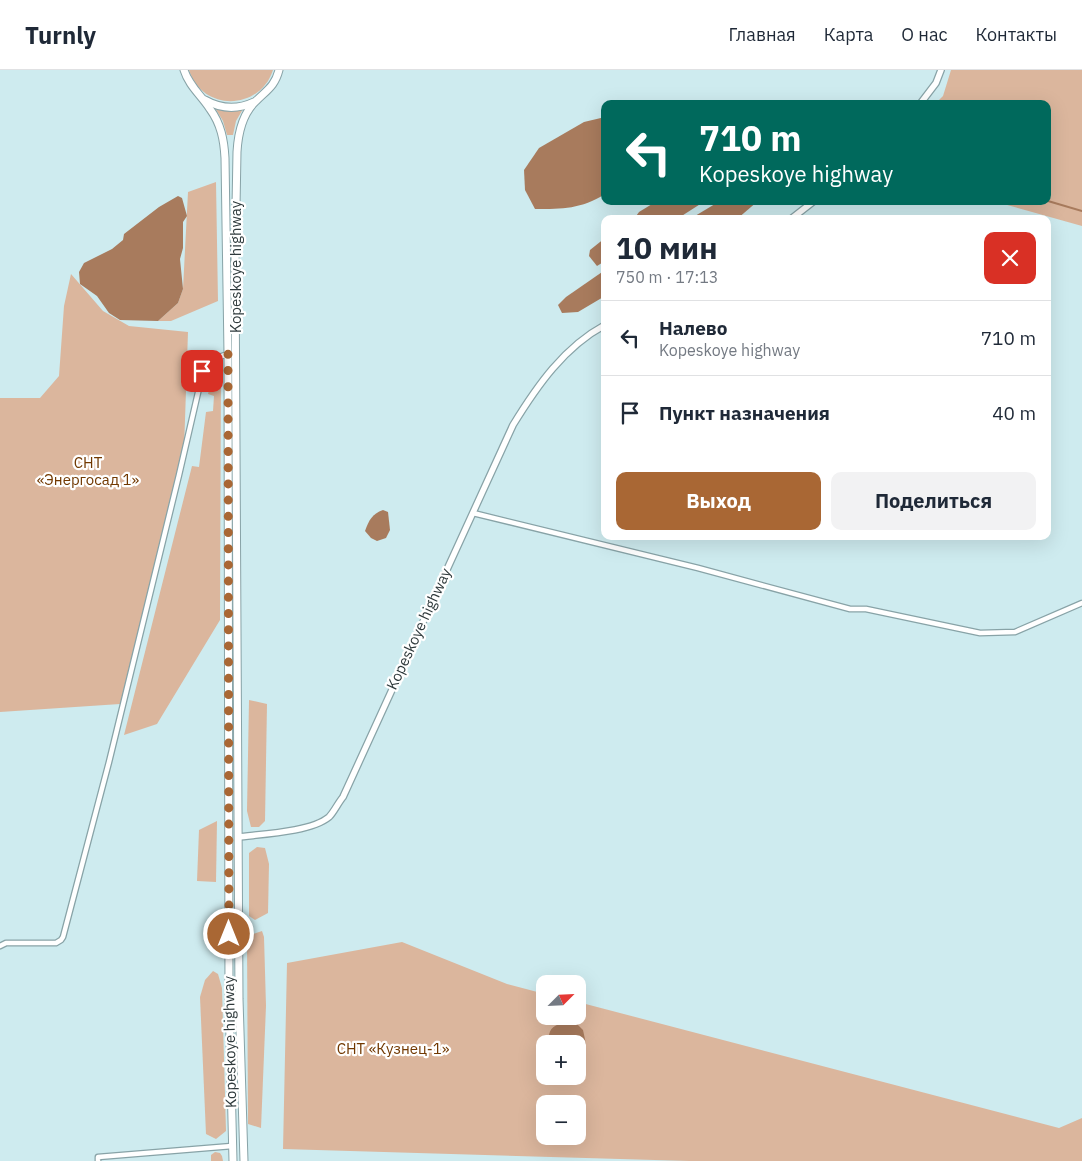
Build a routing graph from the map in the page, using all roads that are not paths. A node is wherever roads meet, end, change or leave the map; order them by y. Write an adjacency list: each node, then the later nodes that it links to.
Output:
1 (184, 70): 4 (main road, Kopeskoye highway)
2 (279, 70): 6 (main road, Kopeskoye highway)
3 (941, 70): 5 (street)
4 (200, 96): 6 (main road); 10 (main road, Kopeskoye highway)
5 (923, 100)
6 (256, 102): 14 (main road, Kopeskoye highway)
7 (809, 205): 8 (street)
8 (795, 215)
9 (601, 327): 11 (street, Kopeskoye highway)
10 (228, 354): 13 (main road, Kopeskoye highway); 15 (street, Kopeskoye highway)
11 (473, 513): 12 (street); 14 (street, Kopeskoye highway)
12 (1082, 603)
13 (229, 837): 14 (main road); 16 (main road, Kopeskoye highway)
14 (238, 837): 17 (main road, Kopeskoye highway)
15 (0, 946)
16 (232, 1146): 17 (main road); 18 (street); 19 (main road, Kopeskoye highway)
17 (244, 1147): 20 (main road, Kopeskoye highway)
18 (98, 1159)
19 (232, 1161)
20 (244, 1161)

